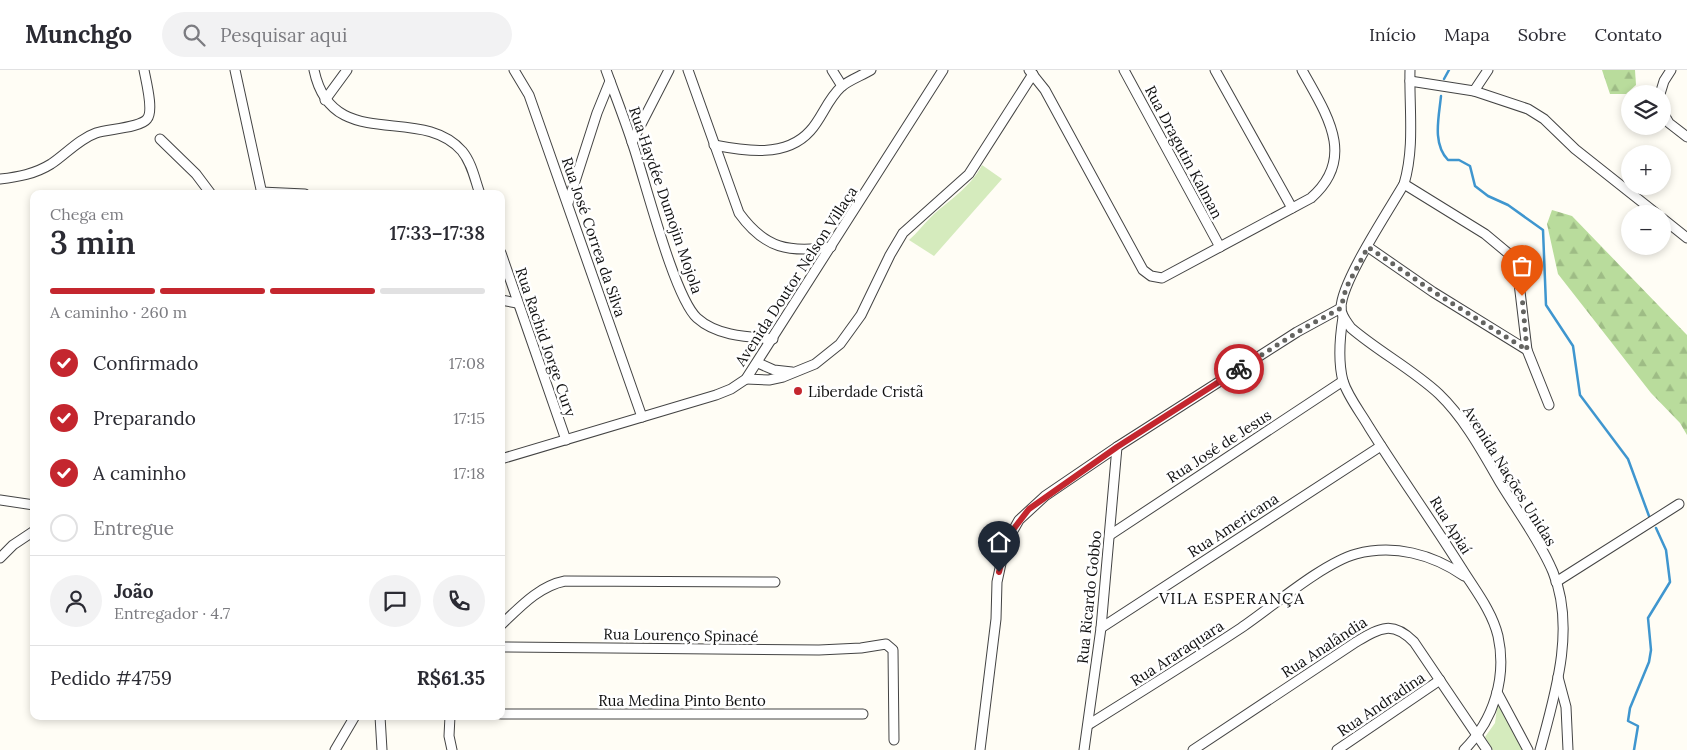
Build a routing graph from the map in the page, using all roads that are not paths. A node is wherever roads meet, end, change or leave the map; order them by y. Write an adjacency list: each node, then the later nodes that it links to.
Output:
1 (144, 70): 31 (street)
2 (235, 70): 34 (street)
3 (314, 70): 25 (street)
4 (347, 70): 25 (street)
5 (514, 70): 36 (street, Rua José Correa da Silva)
6 (606, 70): 20 (street, Rua Haydée Dumojin Mojola)
7 (669, 70): 29 (street)
8 (688, 70): 30 (street)
9 (832, 70): 23 (street)
10 (871, 70): 19 (street)
11 (943, 70): 41 (street, Avenida Doutor Nelson Villaça)
12 (1124, 70): 42 (street, Rua Dragutin Kalman)
13 (1215, 70): 38 (street)
14 (1302, 70): 38 (street)
15 (1410, 70): 21 (street)
16 (1488, 70): 24 (street)
17 (1671, 70): 22 (street)
18 (1031, 72): 42 (street); 51 (street)
19 (860, 73): 23 (street)
20 (610, 81): 29 (street, Rua Haydée Dumojin Mojola); 36 (street)
21 (1410, 81): 24 (street); 32 (street)
22 (1663, 85)
23 (842, 86): 30 (street)
24 (1474, 91): 37 (street)
25 (325, 100): 35 (street)
26 (1671, 125): 27 (street)
27 (1687, 137)
28 (160, 140): 33 (street)
29 (632, 142): 48 (street, Rua Haydée Dumojin Mojola)
30 (714, 145): 41 (street)
31 (0, 179)
32 (1404, 184): 43 (street); 49 (street)
33 (207, 190)
34 (261, 190)
35 (479, 190)
36 (568, 203): 55 (street, Rua José Correa da Silva)
37 (1646, 205)
38 (1292, 208): 42 (street)
39 (1671, 225): 40 (street)
40 (1687, 238)
41 (831, 247): 48 (street, Avenida Doutor Nelson Villaça)
42 (1220, 247)
43 (1368, 247): 47 (street); 49 (street)
44 (505, 266): 46 (street, Rua Rachid Jorge Cury)
45 (505, 301): 46 (street)
46 (517, 303): 56 (street, Rua Rachid Jorge Cury)
47 (1342, 313): 53 (street, Rua Apiaí); 58 (street); 68 (street, Avenida Nações Unidas)
48 (773, 339): 50 (street, Avenida Doutor Nelson Villaça)
49 (1527, 350): 54 (street)
50 (758, 363): 51 (street); 52 (street, Avenida Doutor Nelson Villaça)
51 (797, 372): 52 (street)
52 (746, 379): 55 (street, Avenida Doutor Nelson Villaça)
53 (1343, 381): 57 (street, Rua Apiaí); 64 (street, Rua José de Jesus)
54 (1549, 405)
55 (642, 417): 56 (street, Avenida Doutor Nelson Villaça)
56 (566, 440): 59 (street, Avenida Doutor Nelson Villaça)
57 (1381, 446): 66 (street, Rua Apiaí); 70 (street, Rua Americana)
58 (1117, 447): 64 (street, Rua Ricardo Gobbo); 86 (street)
59 (505, 458)
60 (0, 500): 61 (street)
61 (30, 504)
62 (1679, 504): 68 (street)
63 (30, 534): 65 (street)
64 (1110, 535): 70 (street, Rua Ricardo Gobbo)
65 (0, 558)
66 (1468, 579): 74 (street, Rua Apiaí); 80 (street, Rua Araraquara)
67 (774, 582): 69 (street)
68 (1556, 582): 72 (street, Avenida Nações Unidas)
69 (505, 621)
70 (1101, 628): 80 (street, Rua Ricardo Gobbo)
71 (505, 647): 82 (street, Rua Lourenço Spinacé)
72 (1558, 677): 93 (street, Avenida Nações Unidas); 94 (street)
73 (1440, 680): 81 (street, Rua Analândia); 88 (street, Rua Analândia); 89 (street, Rua Andradina)
74 (1497, 692): 81 (street, Rua Apiaí); 92 (street)
75 (505, 714): 76 (street, Rua Medina Pinto Bento)
76 (863, 714)
77 (352, 720): 83 (street)
78 (380, 720): 84 (street)
79 (450, 720): 85 (street)
80 (1088, 725): 87 (street, Rua Ricardo Gobbo)
81 (1477, 736): 90 (street, Rua Apiaí); 91 (street, Rua Analândia)
82 (894, 740)
83 (335, 750)
84 (382, 750)
85 (452, 750)
86 (980, 750)
87 (1084, 750)
88 (1193, 750)
89 (1337, 750)
90 (1464, 750)
91 (1487, 750)
92 (1528, 750)
93 (1540, 750)
94 (1568, 750)

